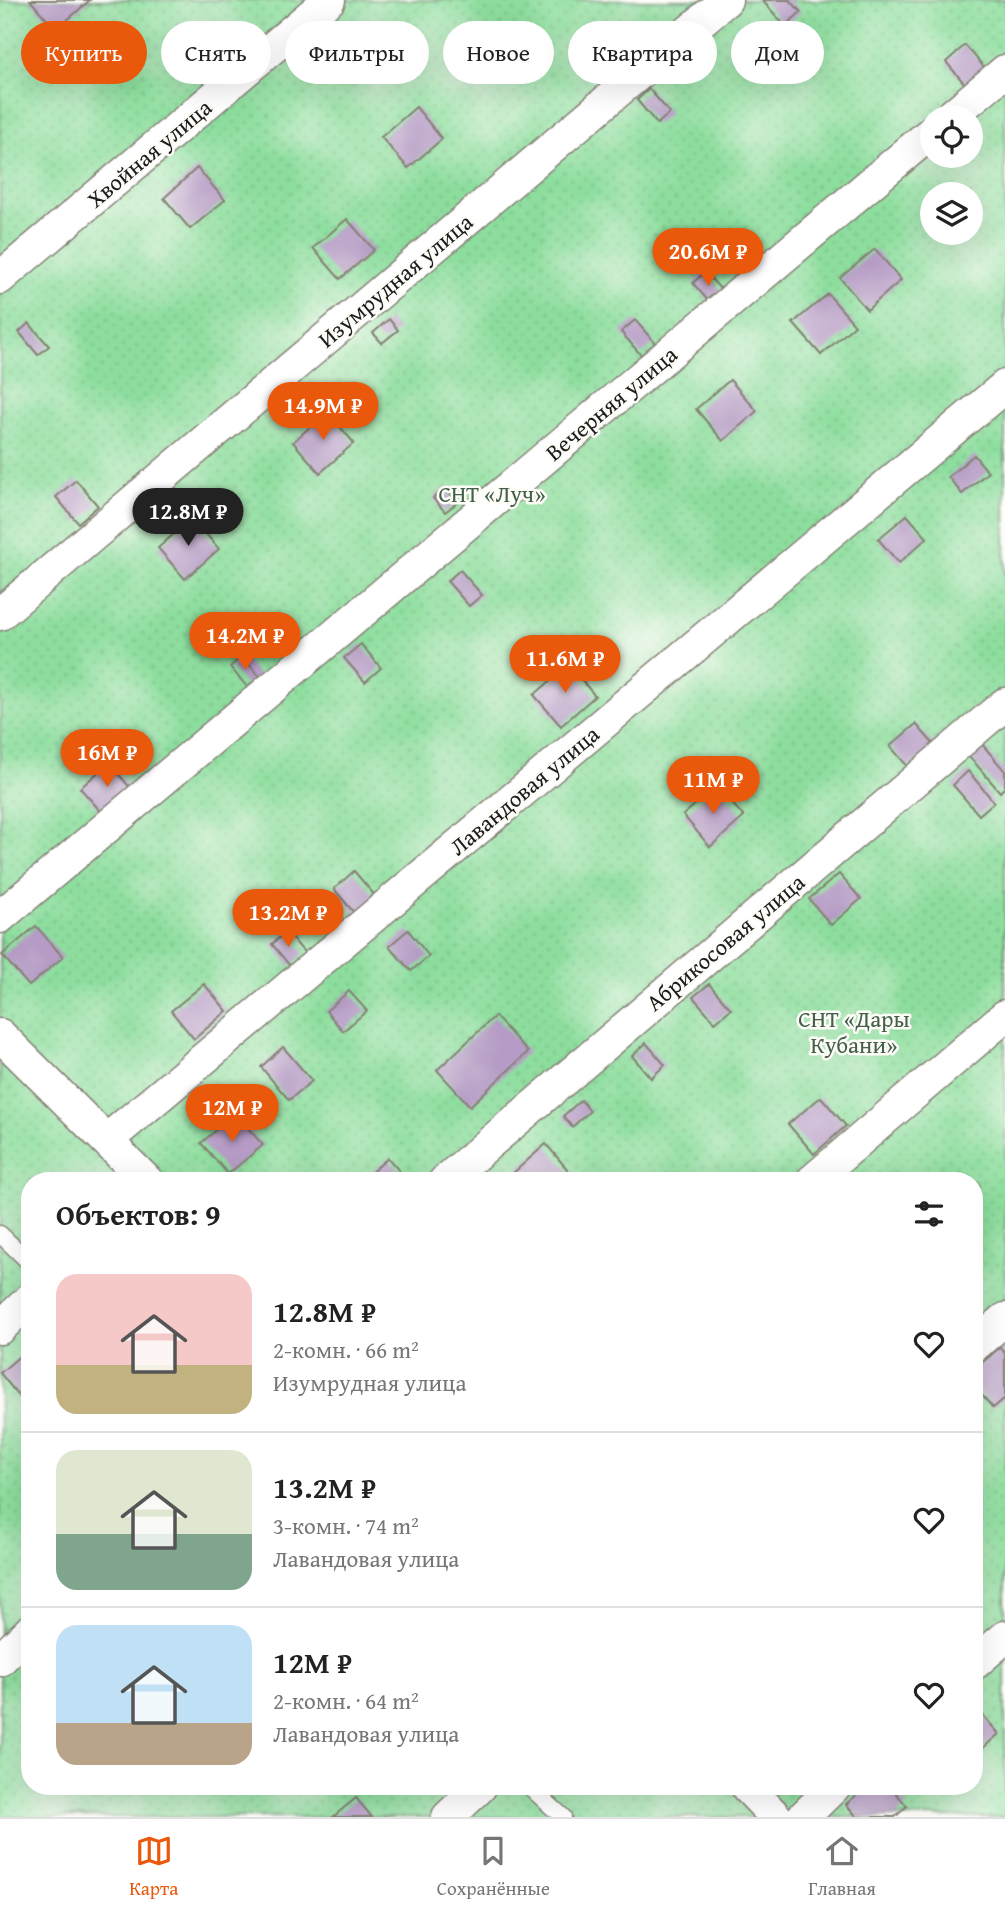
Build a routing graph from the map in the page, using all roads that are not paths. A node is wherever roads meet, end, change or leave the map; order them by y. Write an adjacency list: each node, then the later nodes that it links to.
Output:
1 (329, 0): 6 (street, Хвойная улица)
2 (726, 0): 8 (street, Изумрудная улица)
3 (1005, 71): 4 (street)
4 (964, 105)
5 (920, 142): 10 (street, Вечерняя улица)
6 (0, 278)
7 (1005, 386): 13 (street, Лавандовая улица)
8 (0, 614)
9 (1005, 704): 15 (street, Абрикосовая улица)
10 (0, 917)
11 (1005, 1016): 16 (street)
12 (0, 1035): 13 (street)
13 (107, 1140): 14 (street)
14 (139, 1172)
15 (456, 1172)
16 (823, 1172)
17 (0, 1234): 18 (lane)
18 (21, 1254)
19 (21, 1308): 21 (street)
20 (1005, 1319): 22 (street)
21 (0, 1328)
22 (983, 1338)
23 (1005, 1637): 25 (street)
24 (21, 1640): 26 (street)
25 (983, 1656)
26 (0, 1660)
27 (471, 1795): 31 (street)
28 (539, 1795): 32 (lane)
29 (755, 1795): 33 (street)
30 (826, 1795): 34 (street)
31 (448, 1817)
32 (563, 1817)
33 (776, 1817)
34 (803, 1817)

